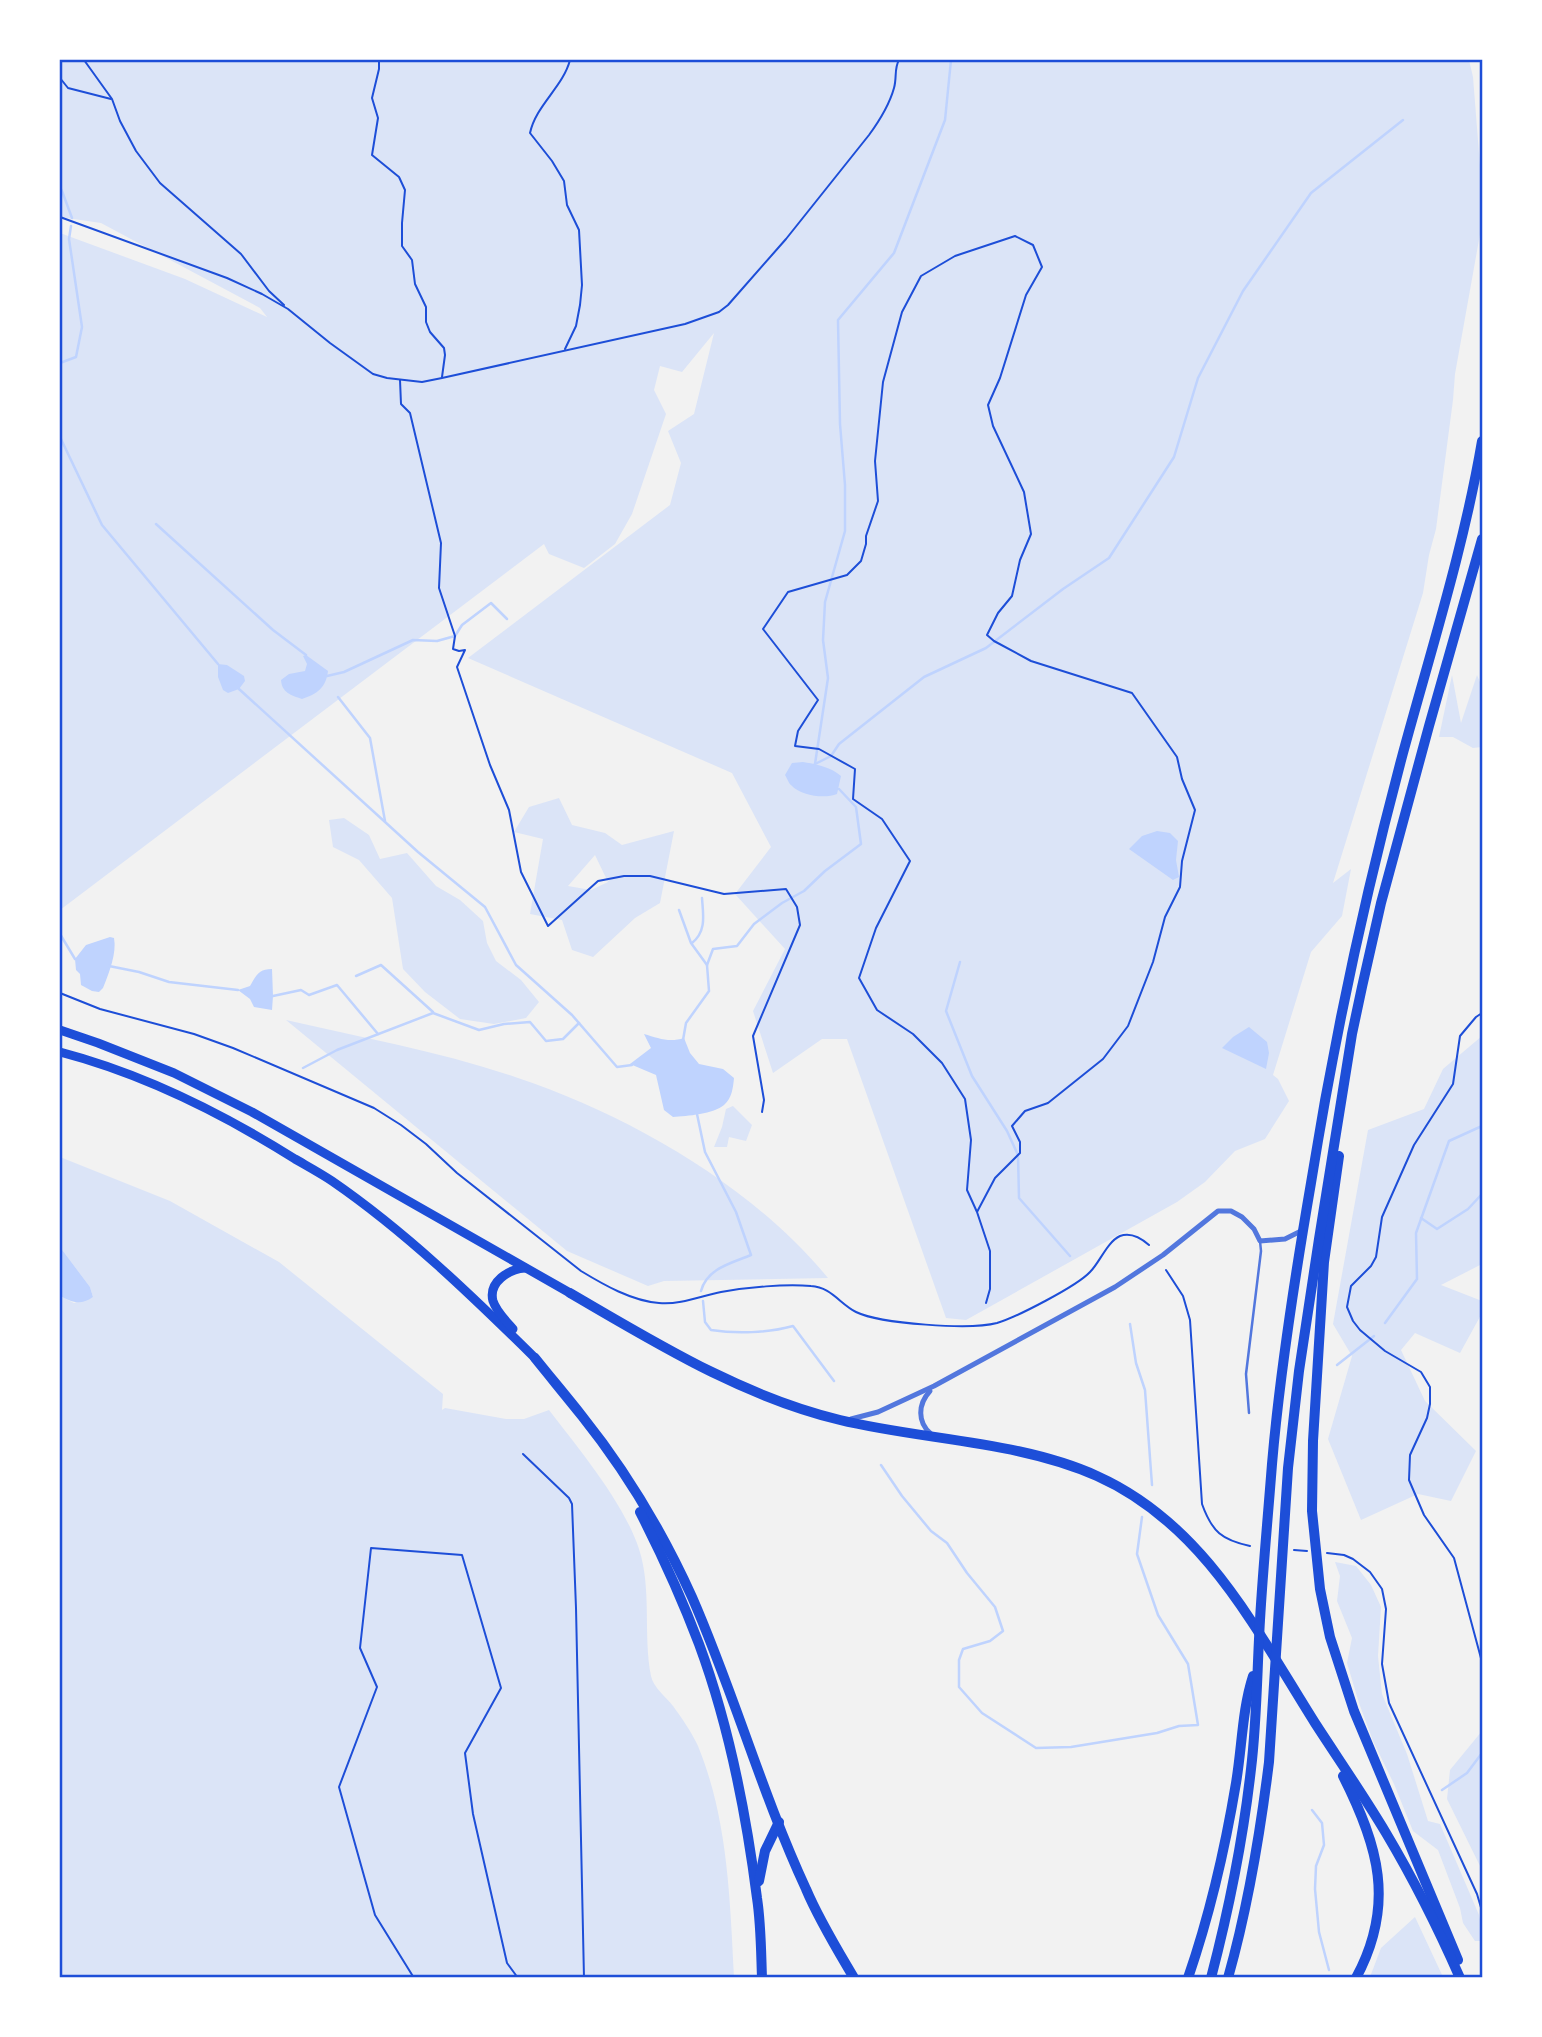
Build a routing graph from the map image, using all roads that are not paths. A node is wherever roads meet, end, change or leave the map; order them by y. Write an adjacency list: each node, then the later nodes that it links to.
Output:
1 (1482, 441): 6 (highway)
2 (1482, 539): 5 (highway)
3 (60, 1030): 8 (main road)
4 (60, 1052): 10 (main road)
5 (1341, 1110): 24 (highway); 26 (highway)
6 (1304, 1230): 7 (street); 16 (highway)
7 (1260, 1241): 11 (street); 12 (lane)
8 (525, 1268): 9 (main road); 10 (main road)
9 (570, 1293): 13 (highway)
10 (536, 1358): 15 (highway)
11 (934, 1386): 13 (street); 14 (street)
12 (1249, 1413)
13 (841, 1420): 14 (highway)
14 (941, 1438): 17 (highway)
15 (613, 1459): 18 (highway); 19 (highway)
16 (1258, 1662): 22 (highway); 23 (highway)
17 (1321, 1731): 25 (highway); 26 (highway)
18 (779, 1822): 19 (highway); 21 (highway)
19 (758, 1899): 20 (highway)
20 (762, 1978)
21 (854, 1978)
22 (1188, 1978)
23 (1211, 1978)
24 (1228, 1978)
25 (1356, 1978)
26 (1462, 1978)

